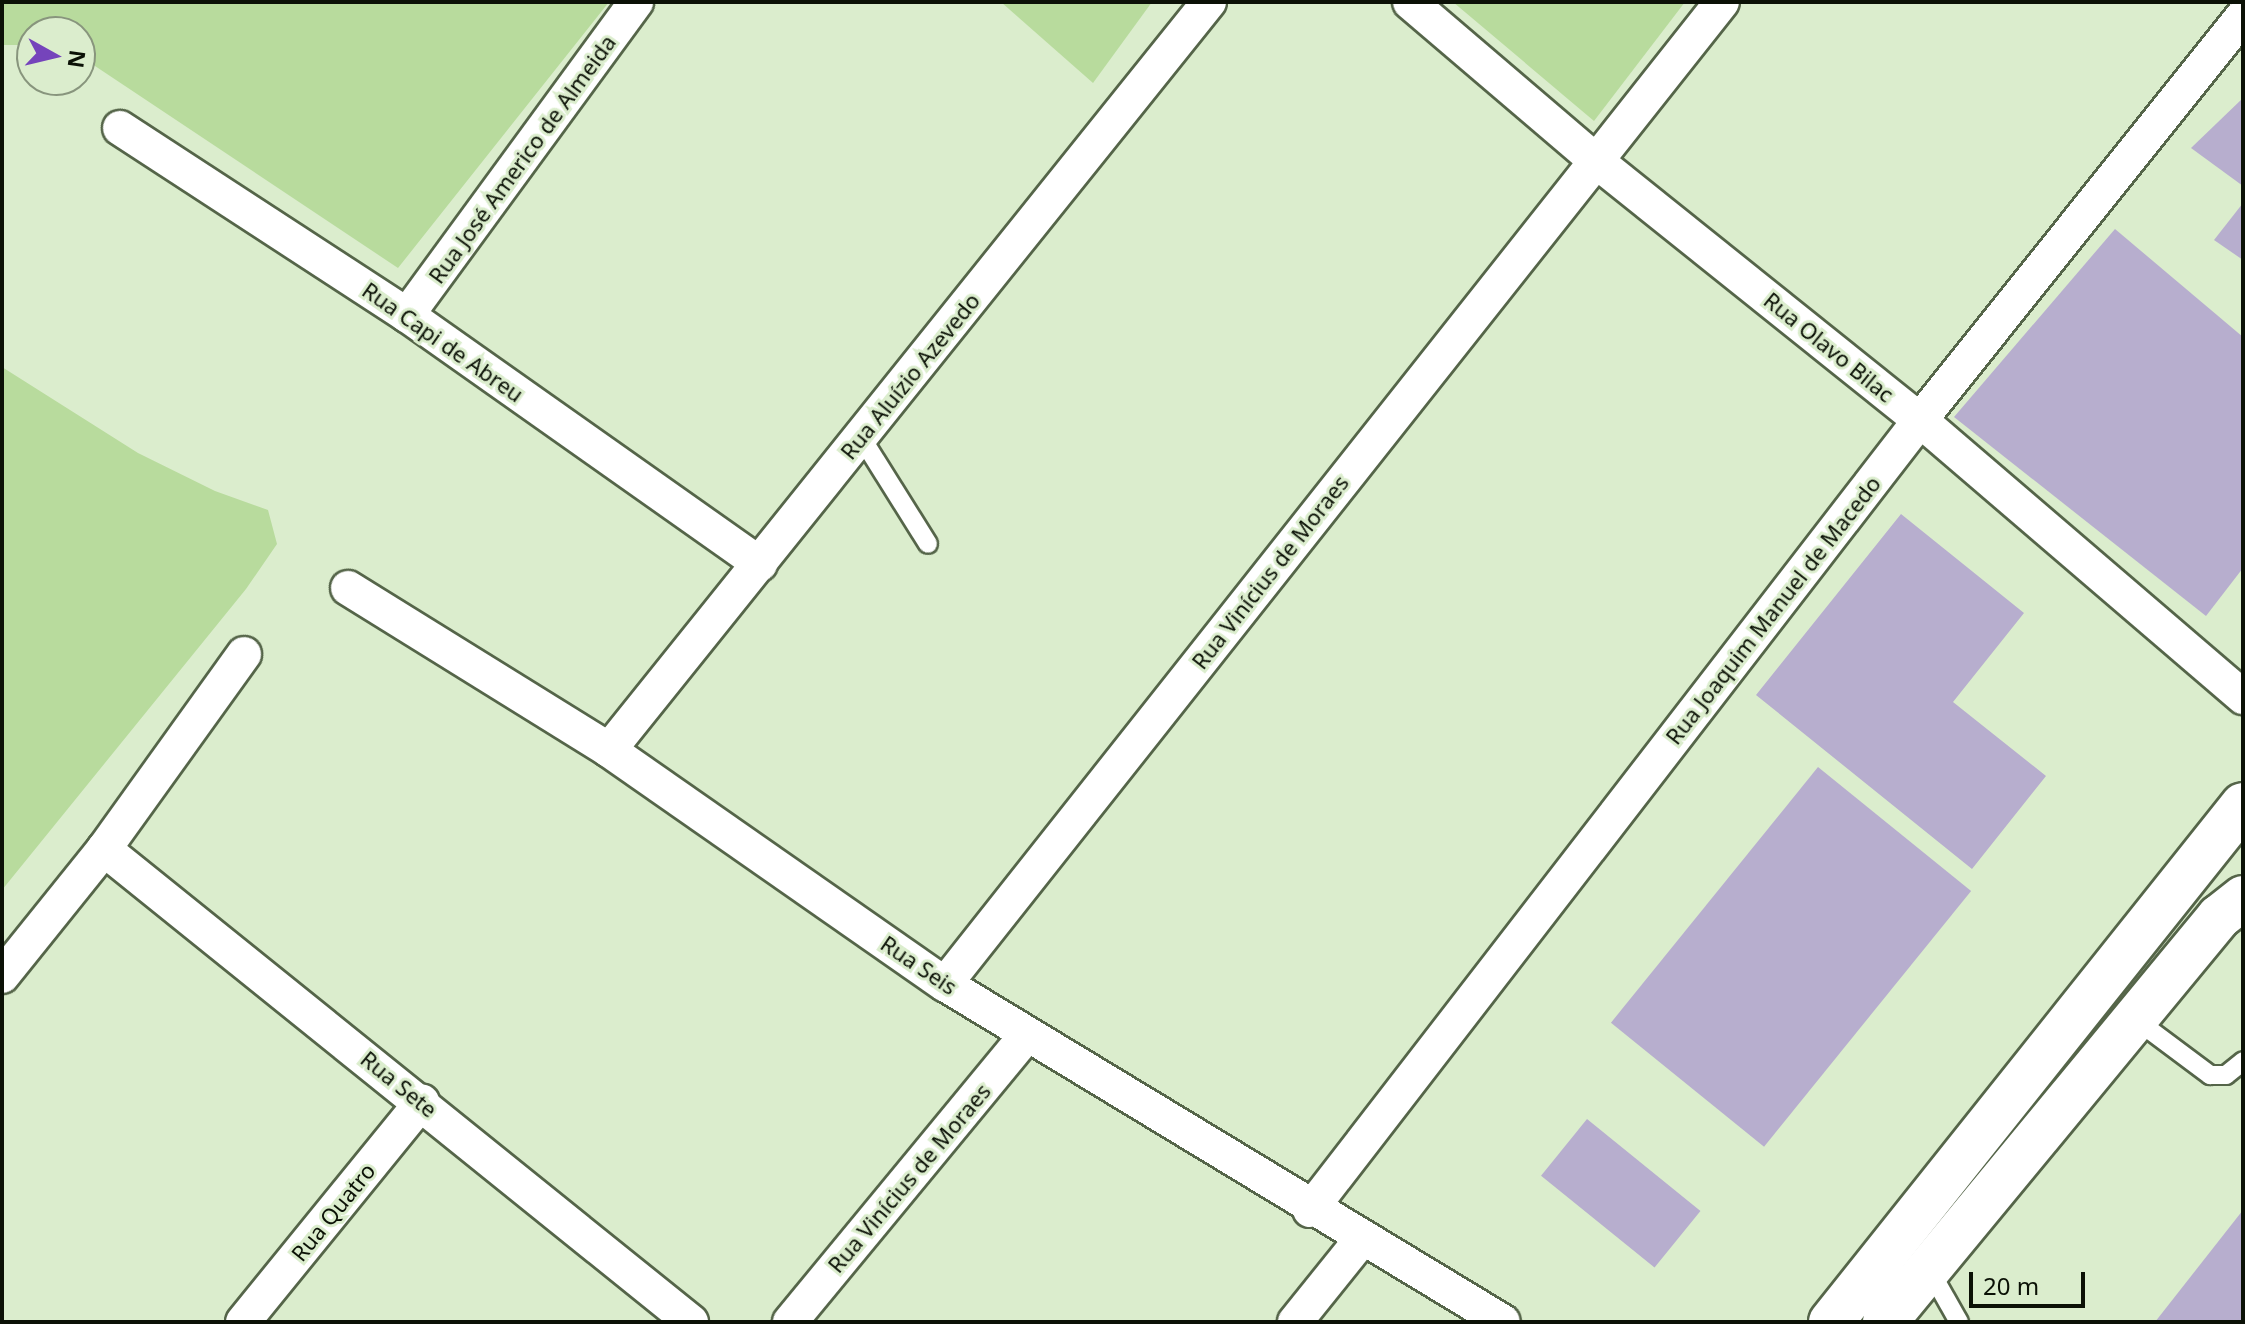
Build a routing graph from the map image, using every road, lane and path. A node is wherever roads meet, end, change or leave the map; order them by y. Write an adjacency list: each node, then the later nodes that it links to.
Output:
1 (636, 2): 8 (street, Rua José Americo de Almeida)
2 (1209, 2): 10 (street, Rua Aluízio Azevedo)
3 (1410, 2): 7 (street, Rua Olavo Bilac)
4 (1722, 2): 7 (street, Rua Vinícius de Moraes)
5 (2243, 16): 9 (street, Rua Joaquim Manuel de Macedo)
6 (120, 128): 8 (street, Rua Capi de Abreu)
7 (1595, 160): 9 (street, Rua Olavo Bilac); 21 (street, Rua Vinícius de Moraes)
8 (407, 315): 12 (street, Rua Capi de Abreu)
9 (1920, 420): 15 (street, Rua Olavo Bilac); 26 (street, Rua Joaquim Manuel de Macedo)
10 (861, 437): 11 (lane); 12 (street, Rua Aluízio Azevedo)
11 (928, 544)
12 (760, 564): 16 (street, Rua Aluízio Azevedo)
13 (348, 588): 16 (street, Rua Seis)
14 (244, 654): 18 (street)
15 (2243, 697)
16 (609, 750): 21 (street, Rua Seis)
17 (2243, 805): 34 (main road)
18 (104, 849): 20 (street); 25 (street, Rua Sete)
19 (2243, 898): 22 (main road)
20 (2, 976)
21 (945, 984): 23 (street, Rua Seis)
22 (2135, 1019): 24 (lane); 28 (main road)
23 (1027, 1035): 26 (street, Rua Seis); 31 (street, Rua Vinícius de Moraes)
24 (2243, 1061)
25 (422, 1102): 29 (street, Rua Quatro); 30 (street, Rua Sete)
26 (1310, 1210): 27 (street, Rua Seis)
27 (1361, 1240): 32 (street); 33 (street, Rua Seis)
28 (1929, 1269): 35 (main road); 36 (lane)
29 (243, 1322)
30 (691, 1322)
31 (790, 1322)
32 (1295, 1322)
33 (1503, 1322)
34 (1831, 1322)
35 (1885, 1322)
36 (1959, 1322)

